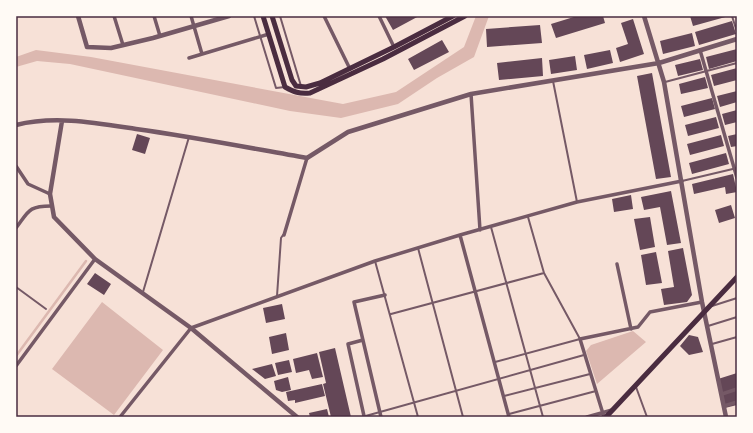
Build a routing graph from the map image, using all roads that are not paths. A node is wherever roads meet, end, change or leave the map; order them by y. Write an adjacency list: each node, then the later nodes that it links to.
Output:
1 (78, 16): 24 (street)
2 (114, 16): 24 (street)
3 (154, 16): 21 (street)
4 (191, 16): 18 (street)
5 (229, 16): 16 (street)
6 (254, 16): 22 (lane)
7 (263, 16): 20 (main road)
8 (272, 16): 37 (main road)
9 (280, 16): 37 (lane)
10 (324, 16): 31 (street)
11 (379, 16): 25 (street)
12 (453, 16): 17 (main road)
13 (465, 16): 35 (main road)
14 (644, 16): 29 (street)
15 (732, 16): 19 (lane)
16 (223, 17): 18 (street)
17 (441, 19): 25 (main road)
18 (194, 26): 21 (street); 27 (street)
19 (737, 32)
20 (269, 34): 22 (street); 36 (main road)
21 (160, 36): 24 (street)
22 (260, 37): 27 (street); 36 (lane)
23 (737, 39): 26 (street)
24 (123, 45)
25 (394, 47): 31 (main road)
26 (700, 50): 29 (street); 32 (street)
27 (202, 54): 28 (street)
28 (189, 58)
29 (659, 63): 33 (street); 34 (street)
30 (737, 64): 32 (lane)
31 (350, 69): 35 (main road)
32 (707, 72): 34 (lane); 44 (street)
33 (553, 80): 38 (street); 48 (lane)
34 (664, 82): 46 (street)
35 (321, 85): 36 (main road); 37 (main road)
36 (285, 87)
37 (301, 87)
38 (472, 94): 42 (street); 53 (street)
39 (62, 121): 40 (street); 41 (street); 47 (street)
40 (16, 125)
41 (189, 137): 42 (street); 64 (lane)
42 (307, 158): 54 (street)
43 (16, 166): 47 (street)
44 (736, 168): 45 (street); 46 (lane)
45 (737, 178)
46 (682, 181): 48 (street); 70 (street)
47 (50, 194): 49 (street)
48 (577, 202): 50 (street)
49 (51, 206): 52 (street); 57 (street)
50 (528, 216): 51 (street); 60 (lane)
51 (491, 227): 53 (street); 62 (lane)
52 (16, 228)
53 (480, 230): 55 (street)
54 (284, 234): 67 (lane)
55 (460, 235): 56 (street); 65 (street)
56 (418, 248): 58 (street); 69 (lane)
57 (96, 259): 64 (street); 86 (street)
58 (375, 261): 66 (lane); 67 (street)
59 (617, 264): 78 (street)
60 (544, 273): 62 (lane); 80 (lane)
61 (737, 277): 71 (main road)
62 (507, 283): 65 (lane); 83 (lane)
63 (16, 286): 72 (lane)
64 (144, 292): 77 (street)
65 (475, 292): 69 (lane); 85 (street)
66 (385, 294): 74 (lane); 81 (street)
67 (277, 296): 77 (street)
68 (737, 298): 71 (lane)
69 (432, 302): 74 (lane); 93 (lane)
70 (702, 302): 73 (street); 78 (street)
71 (709, 307): 73 (main road)
72 (46, 309)
73 (704, 313): 76 (street); 90 (main road)
74 (391, 314): 98 (lane)
75 (737, 317): 76 (lane)
76 (707, 326): 82 (street)
77 (191, 328): 104 (street); 105 (street)
78 (631, 329): 80 (street)
79 (737, 337): 82 (lane)
80 (580, 339): 83 (lane); 84 (street)
81 (363, 340): 101 (street); 106 (street)
82 (711, 345): 95 (street)
83 (526, 354): 85 (lane); 87 (lane)
84 (585, 355): 87 (lane); 88 (street)
85 (493, 363): 89 (street)
86 (16, 366)
87 (531, 371): 89 (lane); 91 (lane)
88 (590, 374): 91 (lane); 94 (street)
89 (498, 380): 93 (lane); 96 (street)
90 (635, 386): 103 (main road); 111 (lane)
91 (535, 388): 96 (lane); 99 (lane)
92 (737, 389): 95 (street)
93 (456, 391): 98 (lane); 108 (lane)
94 (596, 391): 99 (lane); 103 (street)
95 (722, 394): 100 (street)
96 (503, 396): 102 (street)
97 (737, 402): 100 (street)
98 (414, 403): 101 (lane); 107 (lane)
99 (540, 406): 102 (lane); 109 (lane)
100 (724, 406): 112 (street)
101 (380, 415): 106 (lane)
102 (508, 416)
103 (604, 416): 110 (street)
104 (120, 417)
105 (297, 417)
106 (363, 417)
107 (418, 417)
108 (463, 417)
109 (543, 417)
110 (586, 417)
111 (647, 417)
112 (726, 417)

